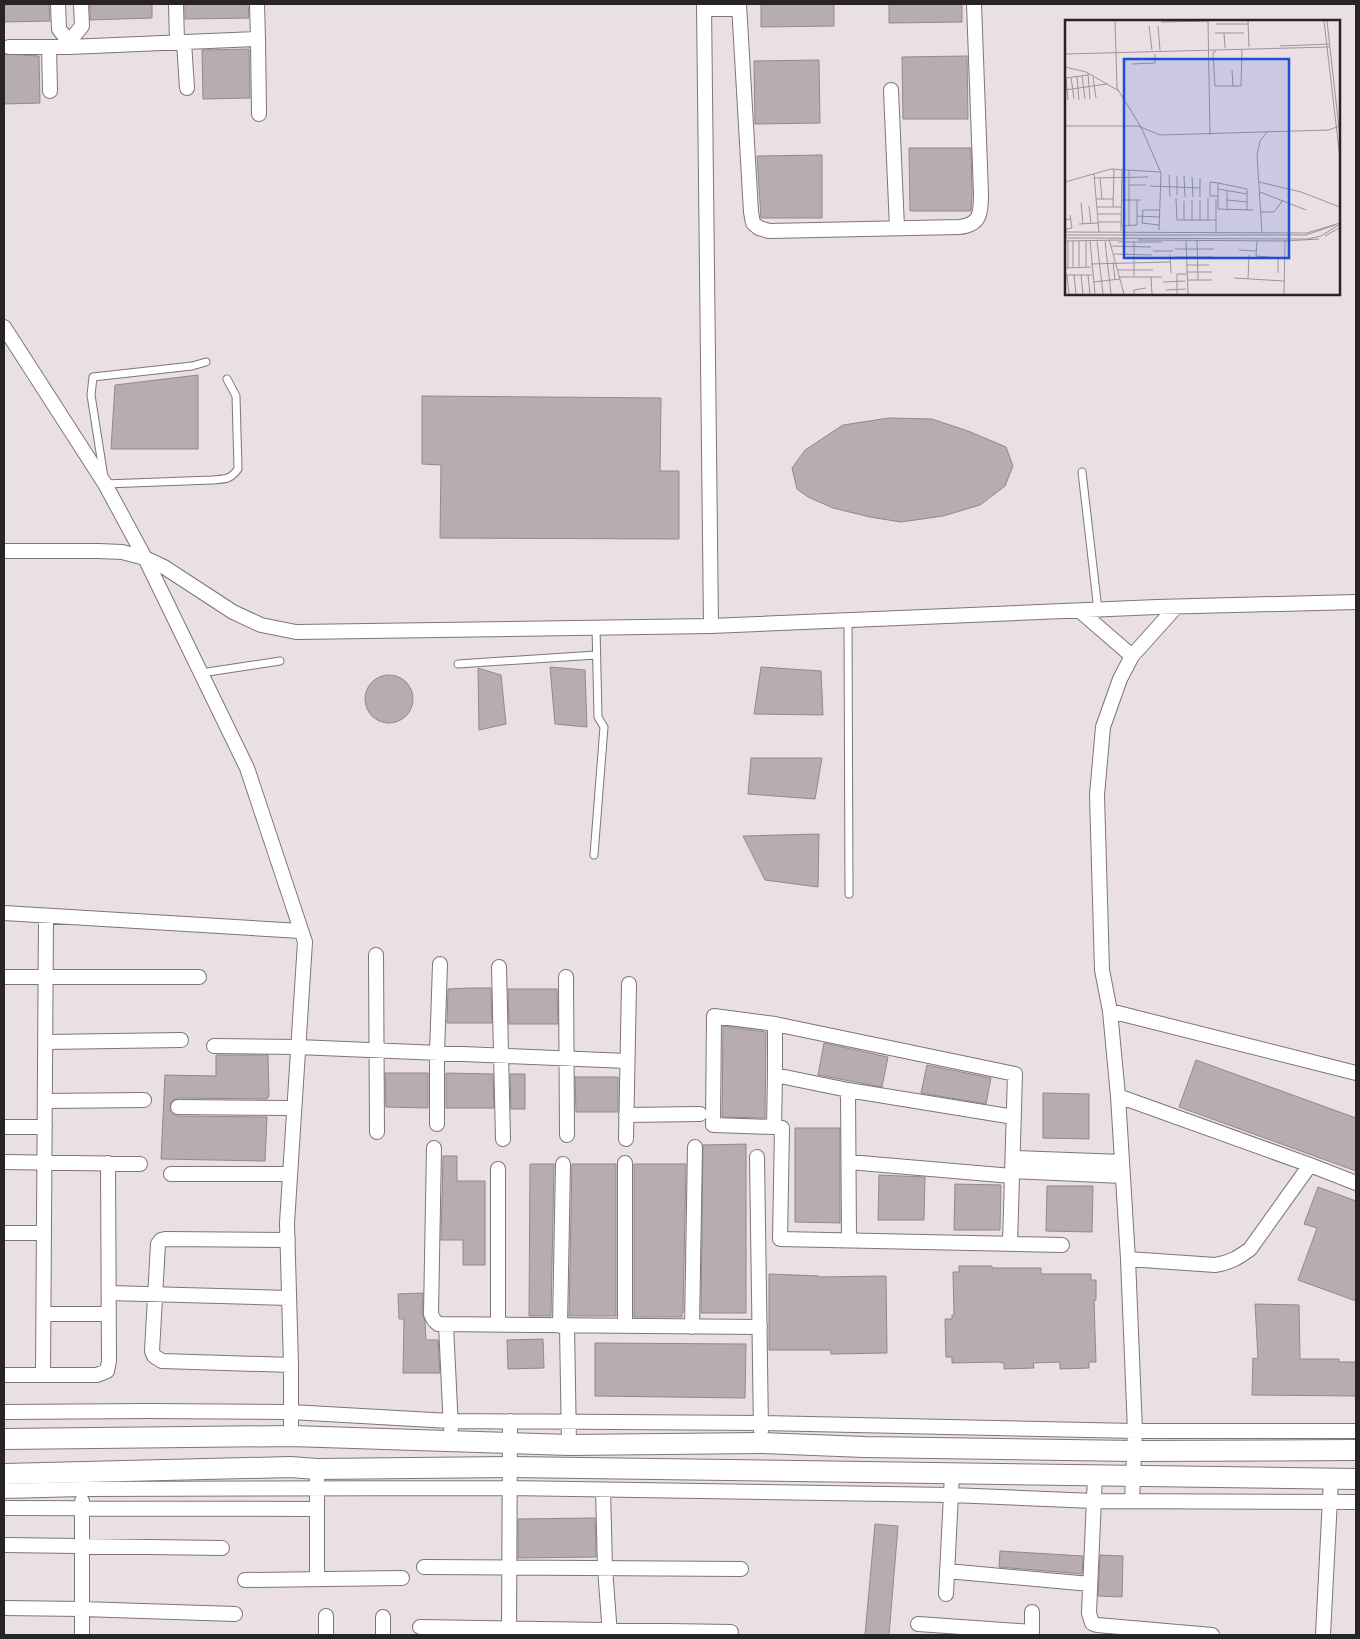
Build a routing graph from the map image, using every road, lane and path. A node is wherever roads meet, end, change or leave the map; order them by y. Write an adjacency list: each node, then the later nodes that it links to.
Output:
1 (58, 4): 10 (street)
2 (81, 4): 10 (street)
3 (176, 4): 9 (street)
4 (257, 4): 8 (street)
5 (974, 4): 17 (street)
6 (704, 6): 7 (street); 30 (street)
7 (739, 6): 17 (street)
8 (258, 38): 9 (street); 16 (street)
9 (181, 42): 10 (street); 13 (street)
10 (69, 44): 12 (street)
11 (9, 47): 12 (street)
12 (49, 47): 15 (street)
13 (187, 88)
14 (891, 90): 17 (street)
15 (50, 91)
16 (259, 114)
17 (897, 228)
18 (4, 327): 22 (street)
19 (206, 362): 22 (lane)
20 (227, 379): 22 (lane)
21 (1082, 472): 27 (lane)
22 (105, 484): 24 (street)
23 (4, 551): 24 (street)
24 (145, 558): 31 (street); 36 (street)
25 (1356, 602): 26 (street)
26 (1176, 607): 27 (street); 33 (street)
27 (1098, 610): 28 (street)
28 (1080, 611): 29 (street); 33 (street)
29 (848, 620): 30 (street); 38 (lane)
30 (711, 626): 31 (street)
31 (596, 627): 32 (lane)
32 (596, 655): 35 (lane); 37 (lane)
33 (1132, 656): 50 (street)
34 (280, 662): 36 (lane)
35 (458, 664)
36 (201, 673): 41 (street)
37 (594, 855)
38 (849, 894)
39 (4, 913): 40 (street)
40 (46, 916): 41 (street); 47 (street)
41 (301, 931): 55 (street)
42 (376, 955): 56 (street)
43 (440, 964): 57 (street)
44 (499, 966): 58 (street)
45 (199, 976): 47 (street)
46 (4, 977): 47 (street)
47 (46, 977): 53 (street)
48 (566, 977): 59 (street)
49 (629, 984): 60 (street)
50 (1110, 1011): 61 (street); 64 (street)
51 (775, 1024): 62 (street); 71 (street); 75 (street)
52 (181, 1040): 53 (street)
53 (46, 1042): 66 (street)
54 (214, 1046): 55 (street)
55 (298, 1047): 56 (street); 68 (street)
56 (376, 1051): 57 (street); 76 (street)
57 (437, 1054): 58 (street); 72 (street)
58 (501, 1056): 59 (street); 78 (street)
59 (566, 1058): 60 (street); 77 (street)
60 (627, 1061): 70 (street)
61 (1356, 1073)
62 (775, 1075): 63 (street); 75 (street)
63 (848, 1090): 71 (street); 84 (street)
64 (1118, 1096): 90 (street); 93 (street)
65 (144, 1100): 66 (street)
66 (45, 1101): 74 (street)
67 (178, 1108): 68 (street)
68 (294, 1108): 95 (street)
69 (700, 1114): 70 (street)
70 (626, 1115): 79 (street)
71 (1014, 1117): 91 (street)
72 (437, 1124)
73 (4, 1127): 74 (street)
74 (45, 1127): 85 (street)
75 (774, 1127): 100 (street)
76 (377, 1132)
77 (567, 1135)
78 (503, 1139)
79 (626, 1140)
80 (434, 1148): 110 (street)
81 (695, 1148): 113 (street)
82 (758, 1157): 114 (street)
83 (4, 1162): 85 (street)
84 (849, 1162): 91 (street); 100 (street)
85 (45, 1163): 86 (street); 98 (street)
86 (108, 1163): 88 (street); 104 (street)
87 (625, 1163): 112 (street)
88 (140, 1164)
89 (563, 1164): 111 (street)
90 (1310, 1165): 96 (street); 103 (street)
91 (1012, 1168): 93 (street); 101 (street)
92 (498, 1169): 109 (street)
93 (1123, 1169): 103 (street)
94 (171, 1174): 95 (street)
95 (290, 1174): 99 (street)
96 (1356, 1183)
97 (4, 1233): 98 (street)
98 (44, 1233): 107 (street)
99 (288, 1240): 105 (street); 106 (street)
100 (850, 1240): 101 (street)
101 (1010, 1243): 102 (street)
102 (1062, 1245)
103 (1128, 1259): 123 (street)
104 (109, 1293): 105 (street); 108 (street)
105 (154, 1294): 106 (street); 115 (street)
106 (289, 1298): 115 (street)
107 (44, 1314): 108 (street); 117 (street)
108 (109, 1314): 117 (street)
109 (498, 1324): 110 (street); 111 (street)
110 (446, 1325): 124 (street)
111 (564, 1326): 112 (street); 121 (street)
112 (625, 1326): 113 (street)
113 (692, 1327): 114 (street)
114 (760, 1327): 122 (street)
115 (291, 1365): 119 (street)
116 (4, 1375): 117 (street)
117 (43, 1375)
118 (4, 1412): 119 (street)
119 (291, 1412): 124 (street); 126 (street)
120 (510, 1421): 121 (street); 124 (street); 128 (street)
121 (569, 1421): 122 (street); 130 (street)
122 (761, 1423): 123 (street); 129 (street)
123 (1135, 1430): 125 (street); 132 (street)
124 (451, 1431): 126 (street); 128 (street)
125 (1356, 1431)
126 (291, 1436): 127 (street)
127 (4, 1439)
128 (510, 1443): 130 (street); 133 (street)
129 (762, 1443): 130 (street); 132 (street)
130 (570, 1445)
131 (1356, 1450): 132 (street)
132 (1135, 1451): 137 (street)
133 (510, 1467): 135 (street); 138 (street); 142 (street)
134 (4, 1474): 141 (street)
135 (952, 1474): 136 (street); 145 (street)
136 (1095, 1476): 137 (street); 146 (street)
137 (1133, 1477): 139 (street); 147 (street)
138 (317, 1479): 141 (street); 142 (street); 152 (street)
139 (1331, 1479): 140 (street); 149 (street)
140 (1356, 1479)
141 (82, 1481): 144 (street); 151 (street)
142 (509, 1488): 143 (street); 157 (street)
143 (604, 1490): 145 (street); 158 (street)
144 (4, 1491)
145 (951, 1495): 146 (street); 160 (street)
146 (1094, 1501): 147 (street); 164 (street)
147 (1132, 1501): 149 (street)
148 (1356, 1502): 149 (street)
149 (1330, 1503): 185 (street)
150 (4, 1508): 151 (street)
151 (82, 1508): 152 (street); 154 (street)
152 (317, 1509): 162 (street)
153 (4, 1545): 154 (street)
154 (82, 1546): 155 (street); 167 (street)
155 (222, 1548)
156 (424, 1567): 157 (street)
157 (509, 1567): 158 (street); 175 (street)
158 (605, 1568): 159 (street); 178 (street)
159 (741, 1569)
160 (947, 1571): 164 (street); 165 (street)
161 (402, 1578): 162 (street)
162 (317, 1579): 163 (street)
163 (245, 1580)
164 (1090, 1584): 177 (street)
165 (946, 1594)
166 (4, 1608): 167 (street)
167 (82, 1609): 169 (street); 180 (street)
168 (1032, 1612): 179 (street)
169 (235, 1614)
170 (326, 1616): 181 (street)
171 (383, 1617): 182 (street)
172 (918, 1624): 179 (street)
173 (420, 1627): 174 (street)
174 (443, 1631): 175 (street)
175 (509, 1632): 178 (street)
176 (731, 1632): 178 (street)
177 (1140, 1632): 183 (street)
178 (610, 1633)
179 (1032, 1634)
180 (82, 1635)
181 (326, 1635)
182 (383, 1635)
183 (1207, 1635): 184 (street)
184 (1212, 1635)
185 (1323, 1635)

